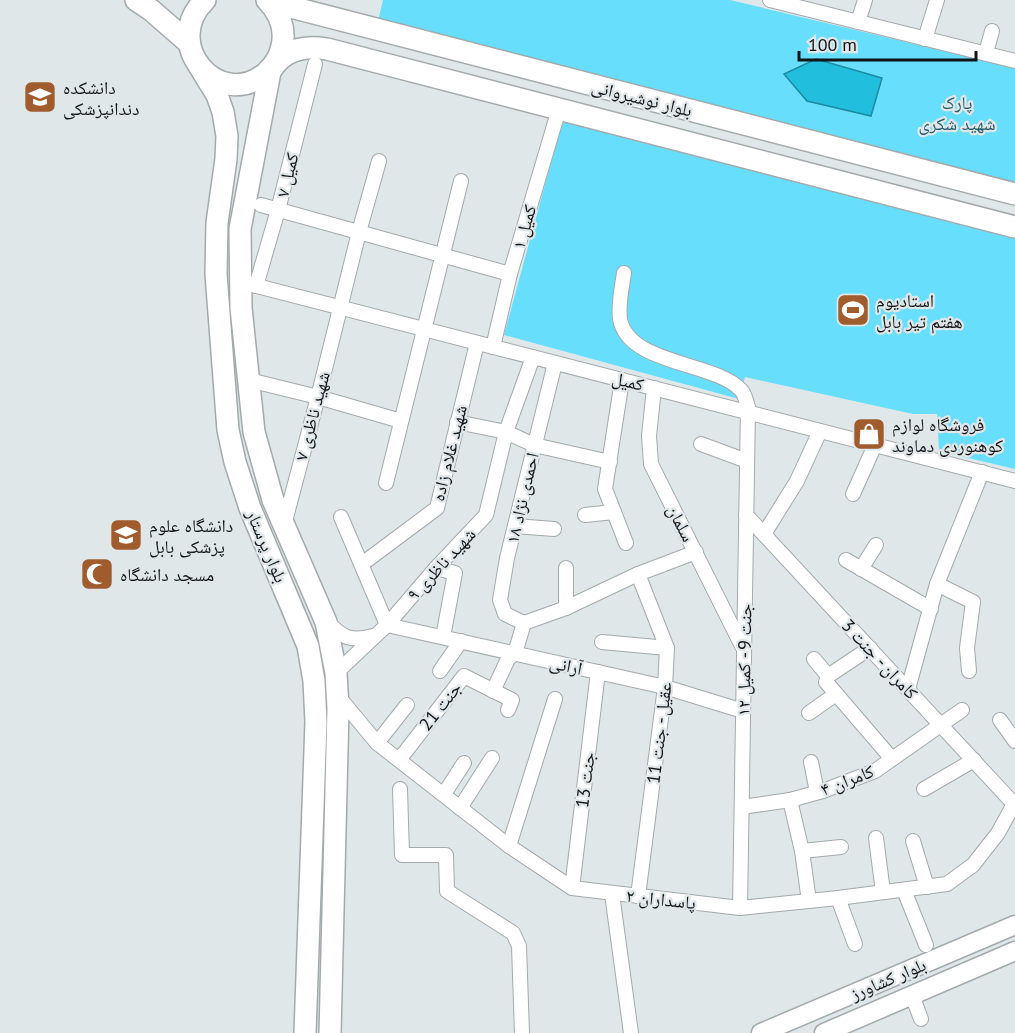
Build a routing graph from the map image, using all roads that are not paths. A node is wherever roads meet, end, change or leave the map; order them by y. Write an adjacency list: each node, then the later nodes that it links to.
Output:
1 (136, 0): 10 (main road)
2 (205, 0): 10 (main road)
3 (268, 0): 15 (main road, بلوار پرستار); 19 (main road, بلوار نوشیروانی)
4 (770, 0): 7 (street)
5 (865, 0): 7 (street)
6 (937, 0): 9 (street)
7 (858, 22): 9 (street)
8 (992, 31): 11 (street)
9 (925, 39): 11 (street)
10 (189, 43): 13 (main road, بلوار پرستار)
11 (986, 53): 12 (street)
12 (1015, 61)
13 (198, 64): 15 (main road, بلوار نوشیروانی); 138 (main road, بلوار پرستار)
14 (315, 64): 21 (street, کمیل ۷)
15 (274, 65): 16 (main road, بلوار نوشیروانی); 27 (main road, بلوار پرستار)
16 (559, 109): 22 (main road, بلوار نوشیروانی); 26 (street, کمیل ۱)
17 (379, 161): 23 (street, شهید ناظری ۷)
18 (461, 181): 24 (street)
19 (1015, 194)
20 (261, 205): 21 (street)
21 (278, 210): 23 (street); 27 (street, کمیل ۷)
22 (1015, 227)
23 (359, 232): 24 (street); 28 (street, شهید ناظری ۷)
24 (441, 256): 26 (street); 29 (street)
25 (624, 273): 38 (street)
26 (510, 274): 31 (street, کمیل ۱)
27 (248, 284): 28 (street, کمیل); 34 (main road, بلوار پرستار)
28 (341, 308): 29 (street, کمیل); 37 (street, شهید ناظری ۷)
29 (424, 329): 30 (street, کمیل); 39 (street)
30 (477, 343): 31 (street, کمیل); 40 (street, شهید غلام زاده)
31 (493, 347): 32 (street, کمیل)
32 (533, 357): 33 (street, کمیل); 42 (street, شهید ناظری ۹)
33 (555, 363): 35 (street, کمیل); 44 (street, احمدی نژاد ۱۸)
34 (249, 380): 37 (street); 56 (main road, بلوار پرستار)
35 (622, 380): 36 (street, کمیل); 47 (street)
36 (654, 388): 38 (street, کمیل); 62 (street, سلمان)
37 (318, 397): 39 (street); 56 (street, شهید ناظری ۷)
38 (748, 412): 41 (street, کمیل); 46 (street, جنت 9 - کمیل ۱۲)
39 (401, 421): 50 (street)
40 (457, 422): 42 (street); 64 (street, شهید غلام زاده)
41 (820, 431): 45 (street, کمیل); 59 (street)
42 (506, 432): 44 (street); 65 (street, شهید ناظری ۹)
43 (701, 444): 46 (street)
44 (534, 445): 47 (street); 57 (street, احمدی نژاد ۱۸)
45 (874, 445): 48 (street, کمیل); 51 (street)
46 (747, 461): 54 (street, جنت 9 - کمیل ۱۲)
47 (610, 462): 52 (street)
48 (982, 472): 49 (street, کمیل); 69 (street)
49 (1015, 481)
50 (386, 483)
51 (853, 494)
52 (614, 512): 53 (street); 60 (street)
53 (585, 515)
54 (746, 515): 59 (street, کامران - جنت 3); 81 (street, جنت 9 - کمیل ۱۲)
55 (341, 517): 64 (street)
56 (284, 525): 72 (main road, بلوار پرستار)
57 (515, 526): 58 (street); 73 (street, احمدی نژاد ۱۸)
58 (554, 529)
59 (764, 534): 80 (street, کامران - جنت 3)
60 (626, 543)
61 (876, 544): 67 (street)
62 (696, 552): 68 (street); 81 (street, سلمان)
63 (846, 560): 67 (street)
64 (362, 564): 74 (street)
65 (436, 568): 74 (street, شهید ناظری ۹); 76 (street)
66 (566, 568): 70 (street)
67 (861, 569): 71 (street)
68 (638, 574): 70 (street); 79 (street, عقیل - جنت 11)
69 (937, 584): 71 (street); 85 (street)
70 (566, 608): 73 (street)
71 (931, 609): 90 (street)
72 (325, 619): 75 (street); 87 (main road, بلوار پرستار)
73 (524, 623): 82 (street)
74 (387, 625): 75 (street, شهید ناظری ۹); 76 (street, آرانی)
75 (375, 636): 87 (street, شهید ناظری ۹)
76 (444, 637): 77 (street, آرانی)
77 (461, 641): 82 (street, آرانی); 84 (street)
78 (602, 642): 79 (street)
79 (667, 648): 89 (street, عقیل - جنت 11)
80 (870, 648): 88 (street); 90 (street, کامران - جنت 3)
81 (744, 651): 98 (street, جنت 9 - کمیل ۱۲)
82 (515, 653): 86 (street, آرانی); 91 (street)
83 (814, 659): 88 (street)
84 (440, 670)
85 (969, 671)
86 (598, 672): 89 (street, آرانی); 124 (street, جنت 13)
87 (336, 673): 92 (main road, بلوار پرستار)
88 (828, 676): 93 (street)
89 (665, 687): 98 (street, آرانی); 128 (street, عقیل - جنت 11)
90 (908, 689): 101 (street, کامران - جنت 3)
91 (493, 691): 96 (street, جنت 21); 106 (street, جنت 21)
92 (337, 694): 103 (street, پاسداران ۲); 139 (main road, بلوار پرستار)
93 (836, 694): 99 (street); 105 (street)
94 (555, 699): 120 (street)
95 (407, 705): 103 (street)
96 (507, 710)
97 (963, 710): 101 (street, کامران ۴)
98 (743, 711): 116 (street, جنت 9 - کمیل ۱۲)
99 (809, 713)
100 (1000, 720): 102 (street)
101 (941, 725): 105 (street, کامران ۴); 107 (street, کامران - جنت 3)
102 (1015, 741)
103 (377, 743): 106 (street, پاسداران ۲)
104 (492, 758): 117 (street)
105 (892, 759): 112 (street, کامران ۴)
106 (399, 760): 113 (street, پاسداران ۲)
107 (974, 760): 111 (street); 115 (street, کامران - جنت 3)
108 (464, 762): 113 (street)
109 (811, 762): 112 (street)
110 (400, 789): 140 (street)
111 (924, 789)
112 (817, 792): 114 (street, کامران ۴)
113 (444, 794): 117 (street, پاسداران ۲)
114 (790, 800): 116 (street, کامران ۴); 122 (street)
115 (1014, 802): 123 (street, پاسداران ۲)
116 (742, 807): 131 (street, جنت 9 - کمیل ۱۲)
117 (460, 808): 120 (street, پاسداران ۲)
118 (876, 838): 126 (street)
119 (913, 841): 123 (street)
120 (509, 846): 124 (street, پاسداران ۲)
121 (841, 847): 122 (street)
122 (802, 851): 130 (street)
123 (927, 887): 125 (street, پاسداران ۲)
124 (572, 888): 127 (street, پاسداران ۲)
125 (904, 890): 126 (street, پاسداران ۲); 134 (street)
126 (883, 892): 129 (street, پاسداران ۲)
127 (612, 894): 128 (street, پاسداران ۲); 141 (street)
128 (638, 896): 131 (street, پاسداران ۲)
129 (838, 898): 130 (street, پاسداران ۲); 133 (street)
130 (808, 901): 131 (street, پاسداران ۲)
131 (740, 908)
132 (1015, 925): 142 (main road, بلوار کشاورز)
133 (855, 944)
134 (926, 945)
135 (1015, 951): 136 (main road, بلوار کشاورز)
136 (912, 995): 137 (street); 143 (main road, بلوار کشاورز)
137 (921, 1019)
138 (305, 1033)
139 (330, 1033)
140 (522, 1033)
141 (632, 1033)
142 (761, 1033)
143 (824, 1033)

